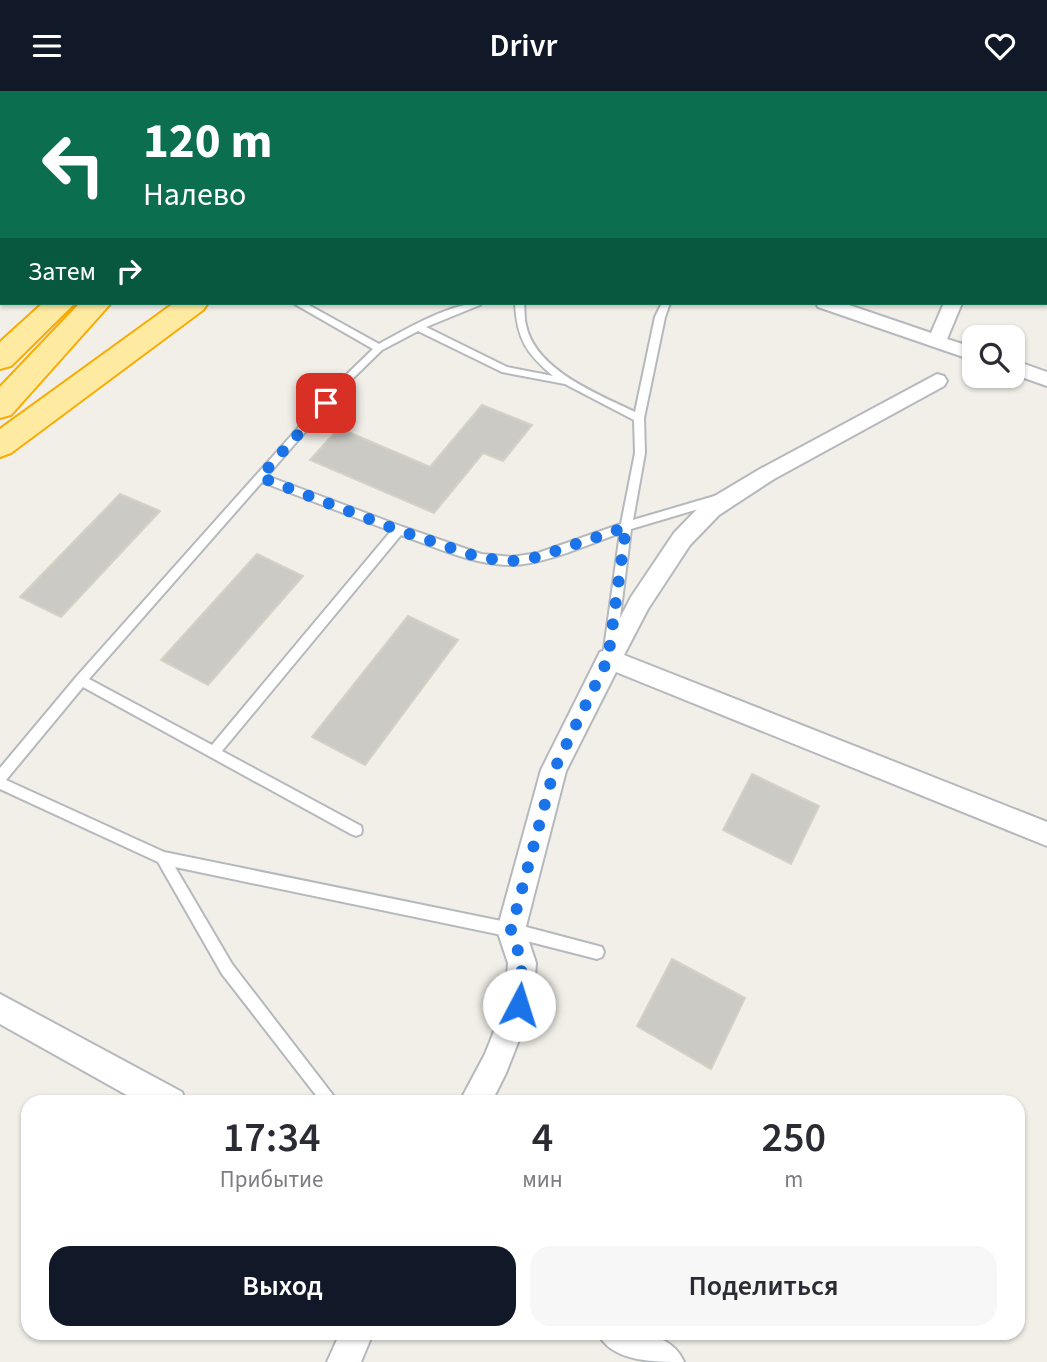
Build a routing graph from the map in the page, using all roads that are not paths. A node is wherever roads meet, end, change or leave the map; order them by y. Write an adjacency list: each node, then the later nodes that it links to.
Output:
1 (58, 305): 14 (highway)
2 (94, 305): 19 (highway)
3 (190, 305): 21 (highway)
4 (302, 305): 12 (lane)
5 (472, 305): 10 (lane)
6 (520, 305): 17 (lane)
7 (665, 305): 20 (lane)
8 (831, 305): 11 (street)
9 (952, 305): 11 (street)
10 (418, 327): 12 (lane); 17 (lane)
11 (936, 343): 13 (street)
12 (379, 348): 22 (lane)
13 (962, 351)
14 (0, 359)
15 (1025, 371): 16 (street)
16 (1047, 379)
17 (564, 380): 20 (lane)
18 (937, 381): 23 (street)
19 (0, 407)
20 (639, 418): 24 (lane)
21 (0, 445)
22 (260, 477): 25 (lane); 27 (lane)
23 (732, 495): 24 (lane); 26 (street)
24 (626, 527): 25 (lane); 26 (lane)
25 (398, 530): 28 (lane)
26 (608, 659): 32 (street); 34 (street)
27 (80, 680): 28 (lane); 29 (lane)
28 (213, 753): 31 (lane)
29 (0, 776)
30 (0, 783): 33 (lane)
31 (356, 831)
32 (1047, 834)
33 (163, 858): 34 (lane); 38 (lane)
34 (511, 930): 35 (lane); 39 (street)
35 (597, 952)
36 (0, 1008): 37 (street)
37 (157, 1095)
38 (326, 1095)
39 (478, 1095)
40 (354, 1340): 42 (street)
41 (627, 1340): 43 (street)
42 (344, 1362)
43 (667, 1362)

